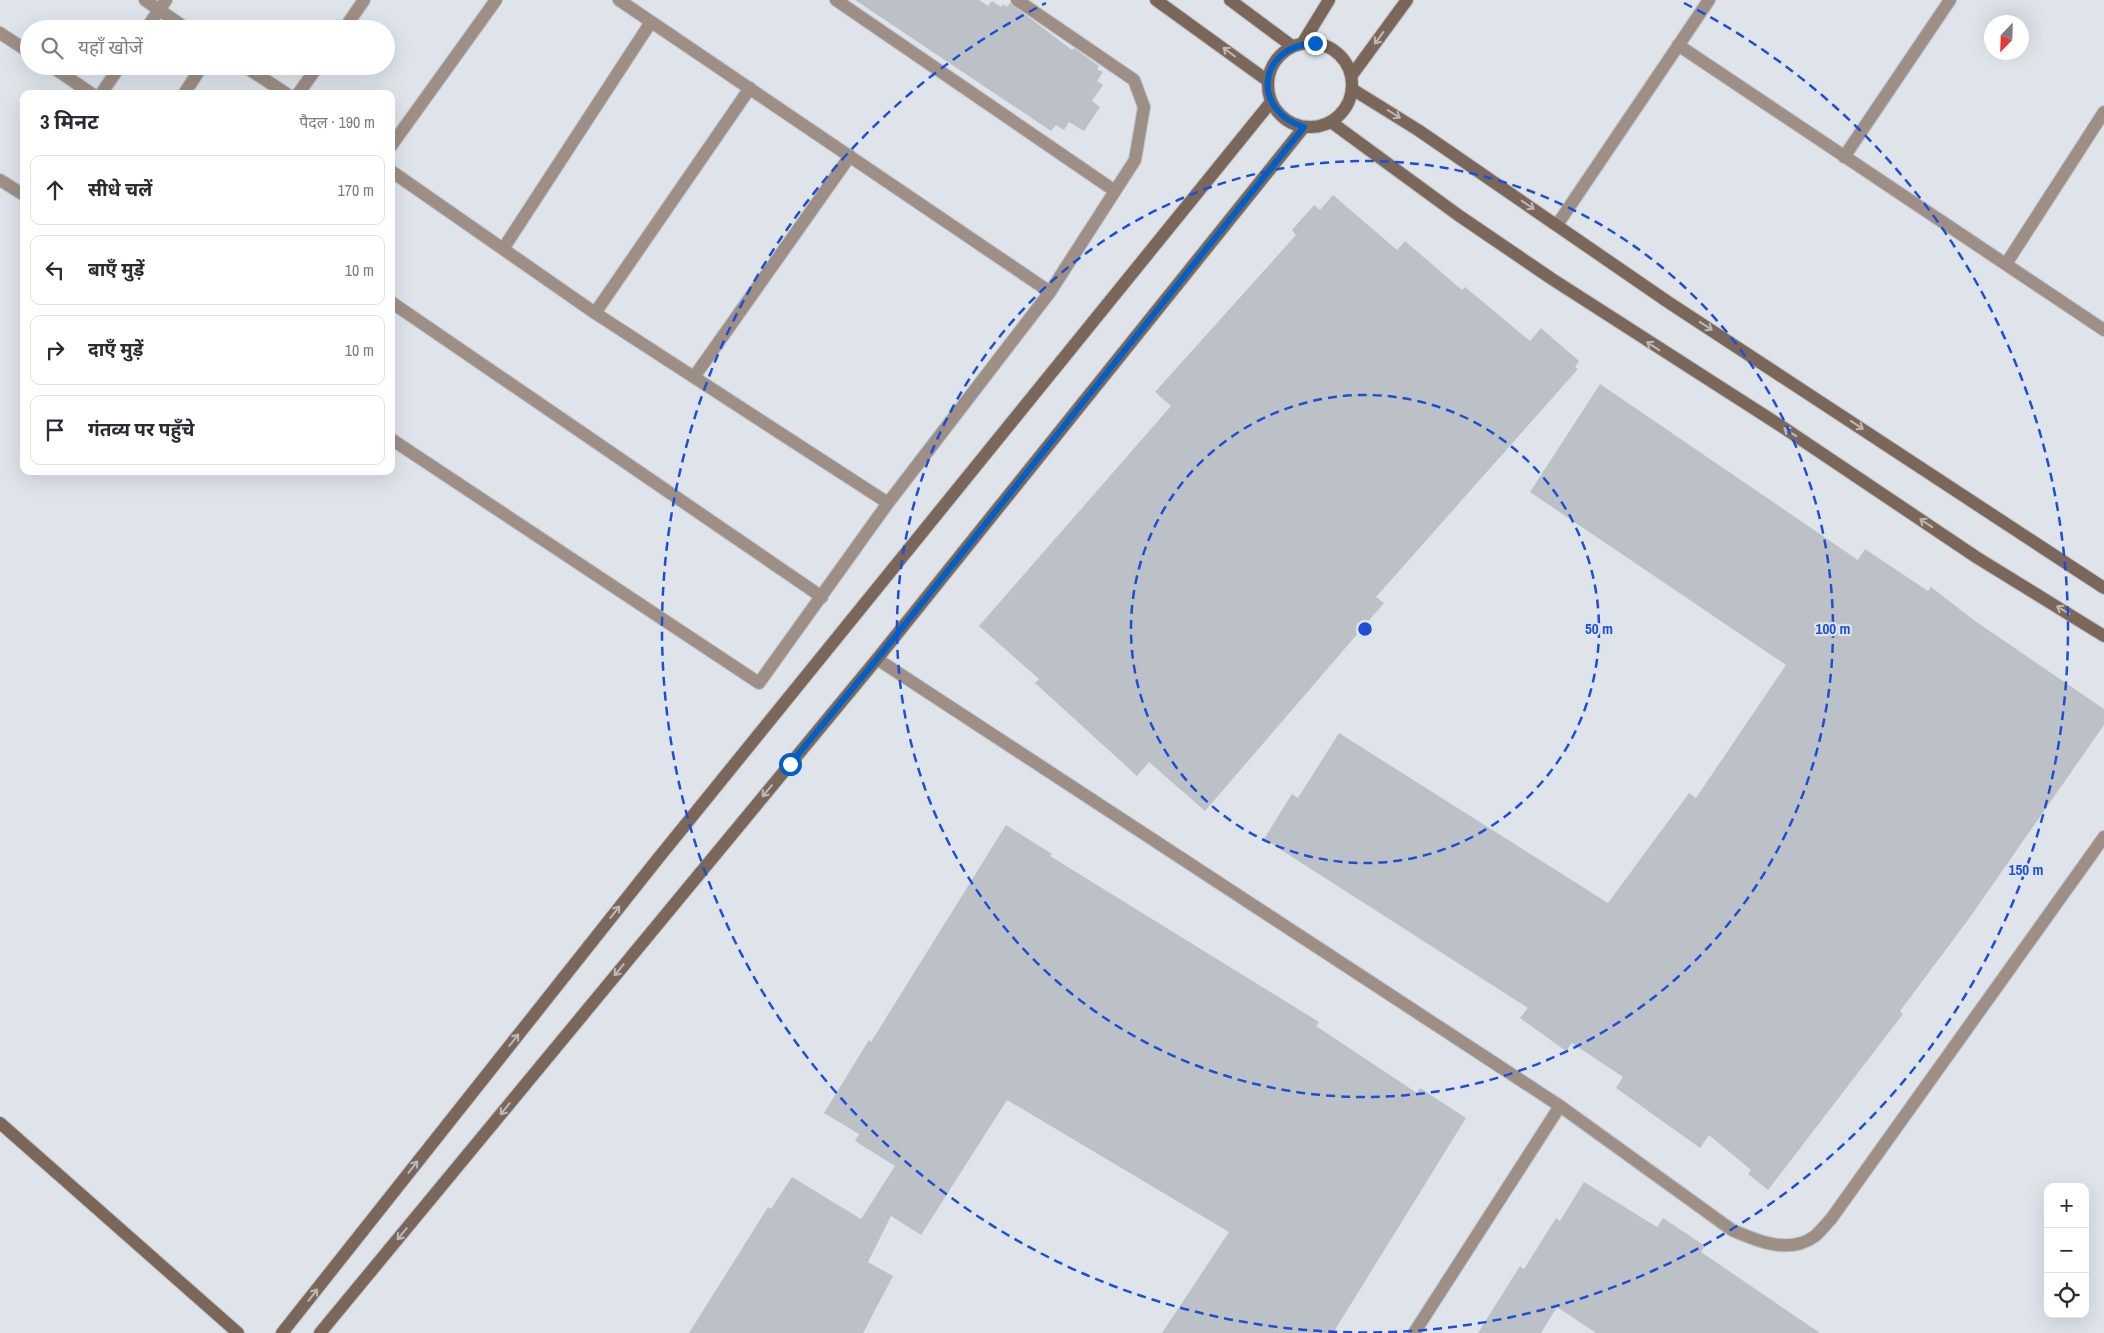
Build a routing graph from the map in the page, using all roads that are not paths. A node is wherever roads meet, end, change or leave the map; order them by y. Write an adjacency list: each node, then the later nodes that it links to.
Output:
1 (145, 0): 13 (street)
2 (364, 0): 16 (street)
3 (496, 0): 40 (street)
4 (619, 0): 17 (street)
5 (836, 0): 46 (street)
6 (1017, 0): 46 (street)
7 (1156, 0): 28 (street, one-way to 7)
8 (1230, 0): 19 (street)
9 (1329, 0): 19 (street)
10 (1406, 0): 27 (street, one-way to 27)
11 (1709, 0): 20 (street)
12 (1950, 0): 42 (street)
13 (162, 5): 14 (street); 15 (street)
14 (152, 20)
15 (178, 20)
16 (350, 20)
17 (651, 22): 29 (street); 48 (street)
18 (0, 32): 21 (street)
19 (1297, 45): 27 (street); 28 (street)
20 (1678, 45): 42 (street); 47 (street)
21 (20, 46)
22 (64, 75): 31 (street)
23 (114, 75): 32 (street)
24 (196, 75): 33 (street)
25 (258, 75): 34 (street)
26 (312, 75): 35 (street)
27 (1352, 75): 30 (street)
28 (1268, 81): 36 (street)
29 (750, 88): 41 (street); 52 (street)
30 (1352, 89): 38 (street); 47 (street, one-way to 47)
31 (86, 90)
32 (104, 90)
33 (187, 90)
34 (281, 90)
35 (301, 90)
36 (1271, 102): 39 (street); 65 (street, one-way to 36)
37 (2104, 112): 49 (street)
38 (1331, 122): 39 (street); 59 (street, one-way to 38)
39 (1304, 127): 60 (street)
40 (395, 140)
41 (850, 156): 50 (street); 54 (street)
42 (1844, 157): 49 (street)
43 (395, 174): 48 (street)
44 (0, 180): 45 (street)
45 (20, 192)
46 (1115, 192): 50 (street)
47 (1557, 225): 57 (street, one-way to 57)
48 (503, 249): 52 (street)
49 (2006, 264): 53 (street)
50 (1050, 292): 56 (street)
51 (395, 305): 58 (street)
52 (595, 312): 54 (street)
53 (2104, 330)
54 (694, 378): 56 (street)
55 (395, 442): 58 (street)
56 (888, 503): 58 (street)
57 (2104, 588)
58 (822, 597)
59 (2104, 636)
60 (877, 659): 62 (street); 66 (street, one-way to 66)
61 (2104, 837): 62 (street)
62 (1560, 1106): 67 (street)
63 (0, 1123): 64 (street)
64 (238, 1333)
65 (282, 1333)
66 (320, 1333)
67 (1414, 1333)

